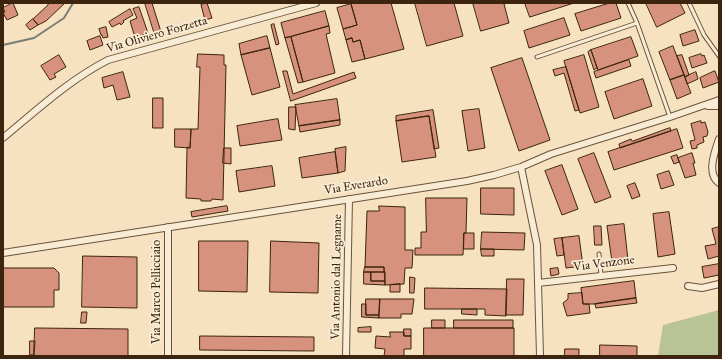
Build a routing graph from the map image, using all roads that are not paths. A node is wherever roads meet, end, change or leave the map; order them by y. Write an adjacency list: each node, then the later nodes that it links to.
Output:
1 (316, 3): 11 (street, Via Oliviero Forzetta)
2 (628, 3): 4 (lane)
3 (689, 3): 5 (lane)
4 (637, 23): 6 (lane); 10 (lane)
5 (719, 56)
6 (536, 57)
7 (719, 100): 8 (street, Via Everardo)
8 (705, 106): 9 (street, Via Everardo); 10 (street, Via Everardo)
9 (719, 106)
10 (670, 117): 13 (street, Via Everardo)
11 (3, 138)
12 (719, 140): 14 (street)
13 (521, 167): 15 (street, Via Everardo); 21 (street)
14 (719, 183)
15 (349, 199): 16 (street, Via Everardo); 25 (street, Via Antonio dal Legname)
16 (168, 227): 17 (street, Via Everardo); 24 (street, Via Marco Pellicciaio)
17 (3, 253)
18 (599, 254): 20 (lane)
19 (673, 268): 20 (street, Via Venzone)
20 (601, 275): 21 (street, Via Venzone)
21 (538, 283): 26 (street)
22 (719, 284): 23 (street)
23 (688, 286)
24 (168, 356)
25 (346, 356)
26 (540, 356)

